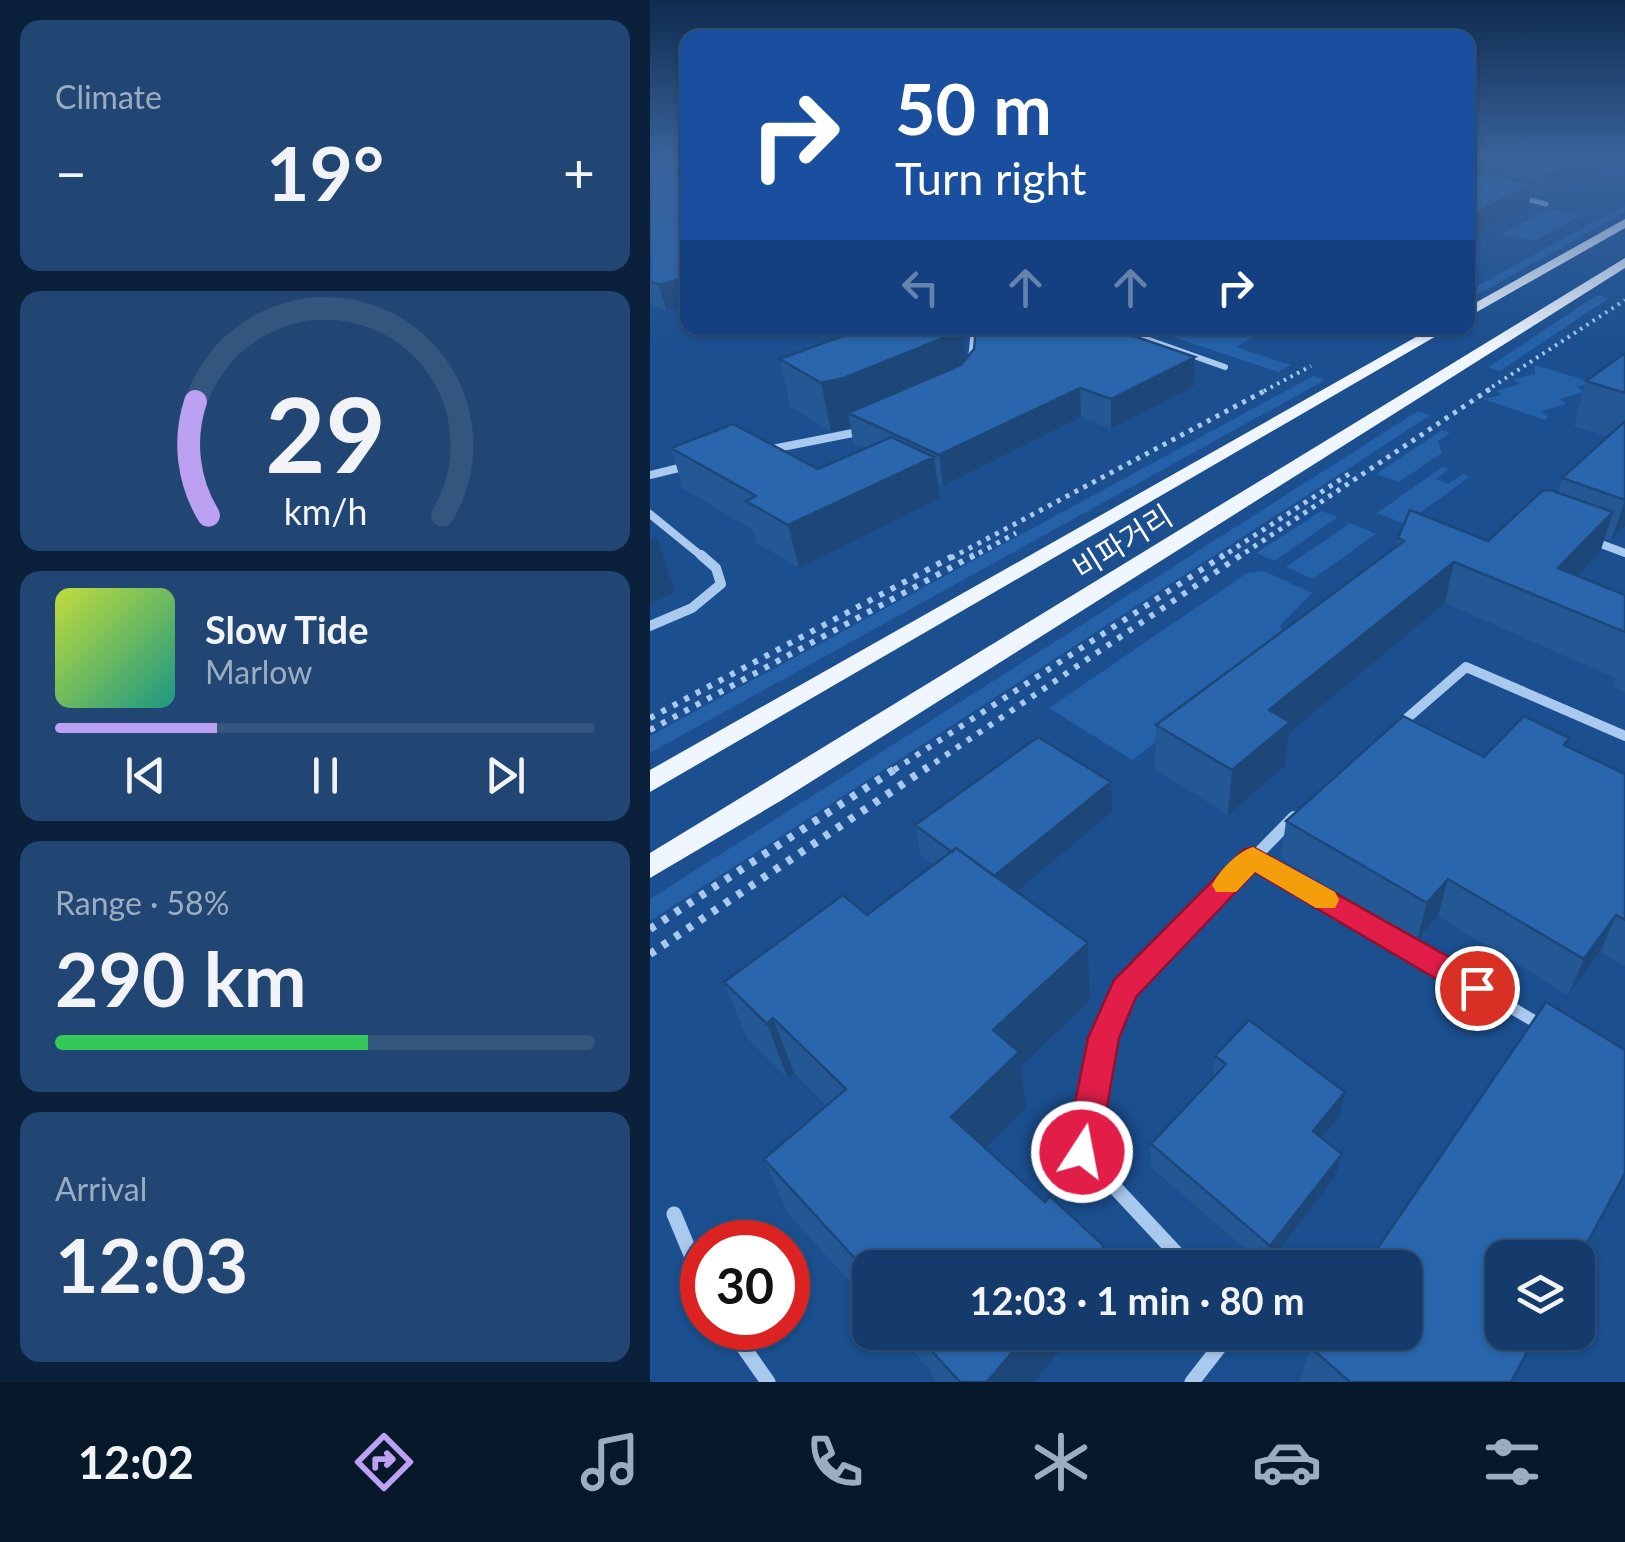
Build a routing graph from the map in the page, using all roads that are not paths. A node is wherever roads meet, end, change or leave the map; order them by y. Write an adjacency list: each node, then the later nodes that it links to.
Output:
1 (1625, 223): 3 (main road)
2 (1625, 262): 22 (main road, 비파거리)
3 (1475, 309)
4 (973, 335): 8 (street)
5 (1135, 335): 7 (street)
6 (1430, 335): 19 (main road, 비파거리)
7 (1225, 367)
8 (970, 376)
9 (872, 427): 10 (street)
10 (760, 451)
11 (700, 463): 12 (street)
12 (650, 474)
13 (650, 514): 16 (street)
14 (1589, 540): 15 (street)
15 (1625, 553)
16 (650, 626)
17 (1625, 736): 18 (street)
18 (1380, 742)
19 (650, 782)
20 (1309, 804): 21 (street)
21 (1253, 857): 23 (street); 26 (street)
22 (650, 867)
23 (1555, 1033)
24 (674, 1214): 25 (street)
25 (680, 1228)
26 (1173, 1250)
27 (745, 1350): 29 (street)
28 (1217, 1350): 30 (street)
29 (768, 1382)
30 (1192, 1382)

